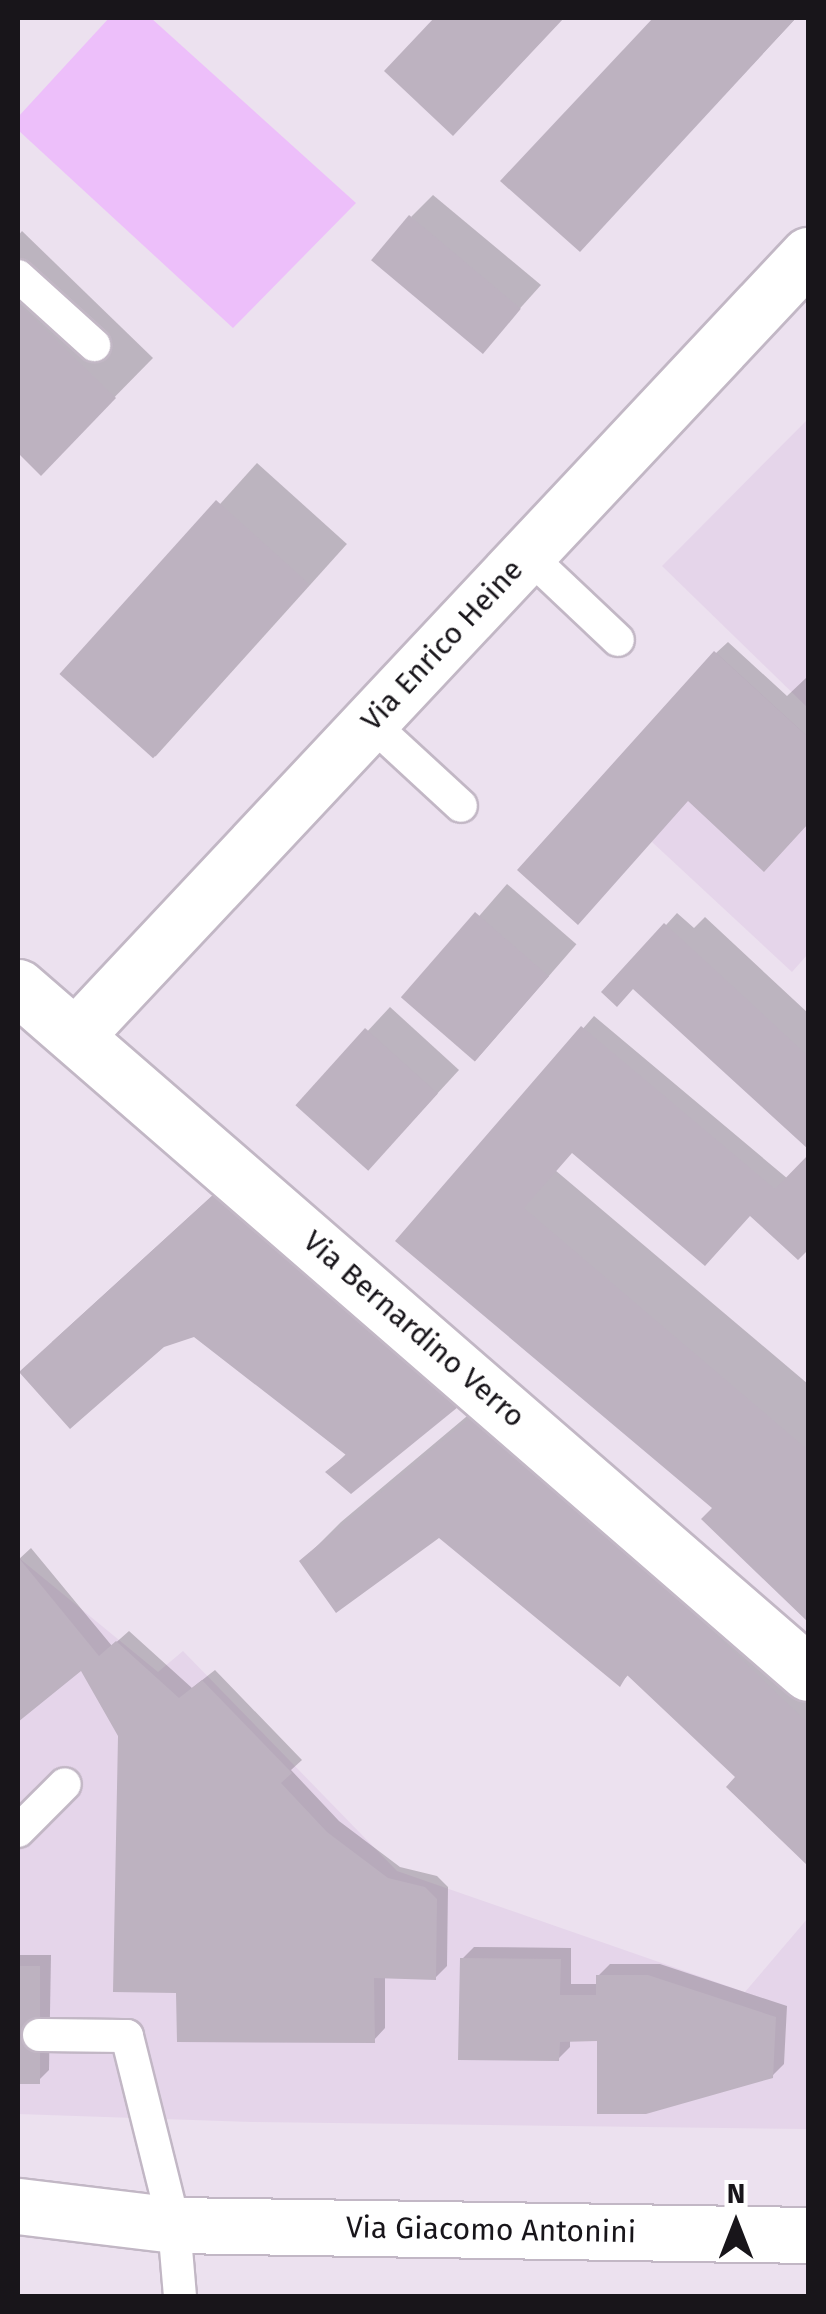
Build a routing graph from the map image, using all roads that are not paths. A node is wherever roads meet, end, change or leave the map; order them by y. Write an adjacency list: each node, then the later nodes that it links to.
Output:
1 (808, 255): 4 (street, Via Enrico Heine)
2 (18, 276): 3 (lane)
3 (94, 344)
4 (527, 554): 5 (lane); 6 (street, Via Enrico Heine)
5 (618, 640)
6 (370, 721): 7 (lane); 9 (street, Via Enrico Heine)
7 (461, 806)
8 (18, 987): 9 (street, Via Bernardino Verro)
9 (76, 1036): 10 (street, Via Bernardino Verro)
10 (808, 1673)
11 (65, 1784): 12 (lane)
12 (18, 1830)
13 (39, 2035): 15 (lane)
14 (18, 2206): 15 (street, Via Giacomo Antonini)
15 (174, 2225): 16 (street, Via Giacomo Antonini); 17 (street, Via Giacomo Antonini); 18 (lane)
16 (808, 2235)
17 (18, 2240)
18 (180, 2296)

